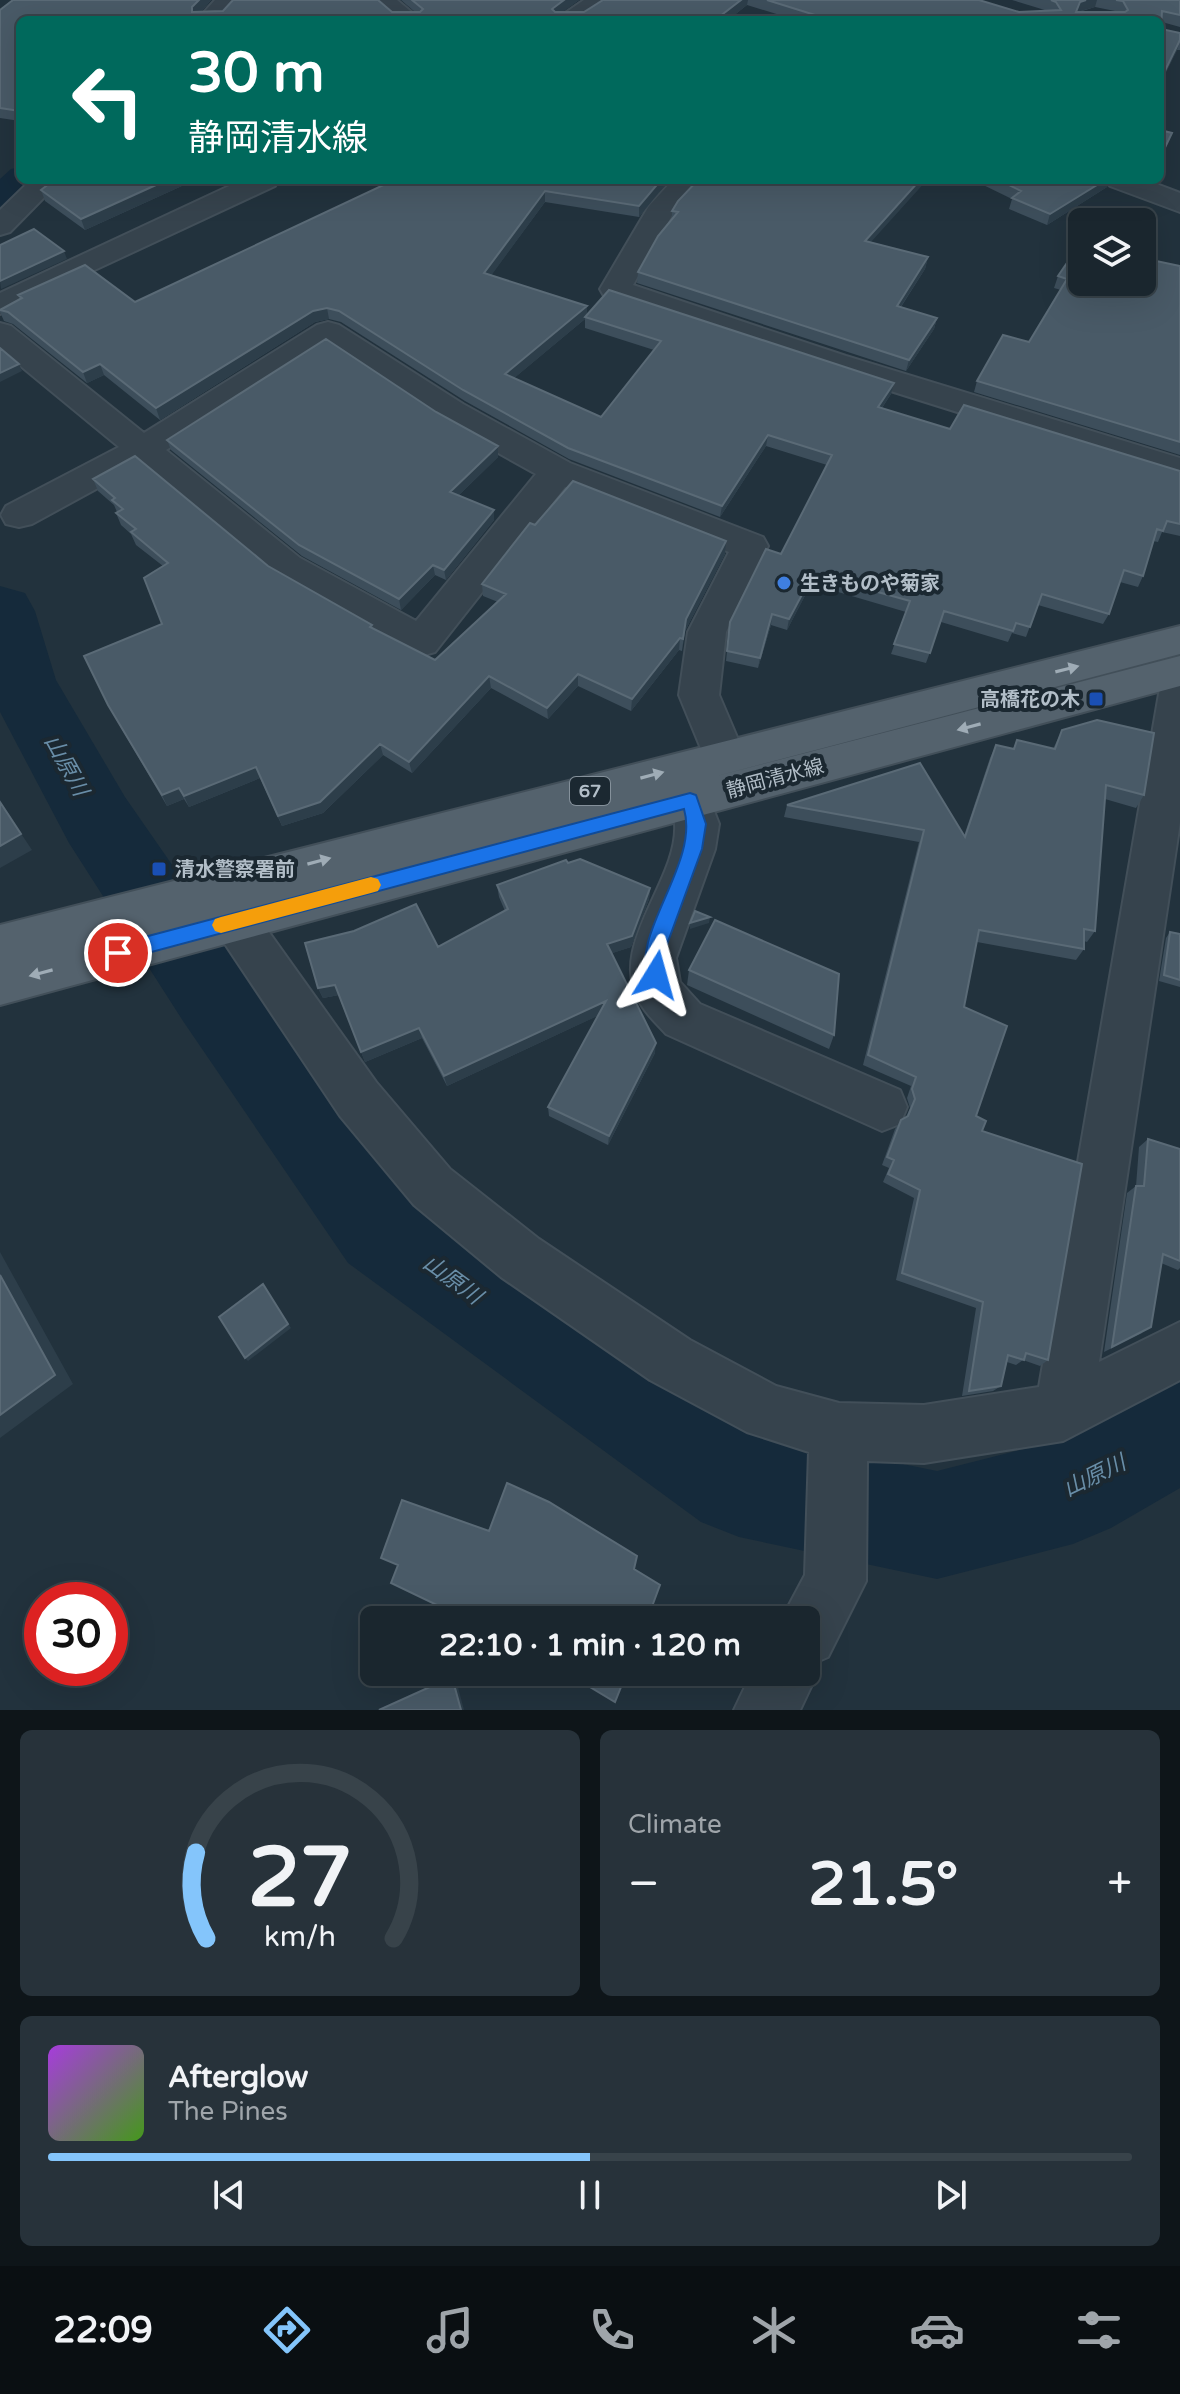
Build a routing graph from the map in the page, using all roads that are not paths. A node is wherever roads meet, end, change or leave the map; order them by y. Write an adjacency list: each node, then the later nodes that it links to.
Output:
1 (229, 0): 4 (street)
2 (382, 0): 5 (street)
3 (601, 0): 6 (street)
4 (213, 16)
5 (404, 16)
6 (574, 16)
7 (43, 184): 12 (street)
8 (257, 184): 13 (street)
9 (685, 184): 16 (street)
10 (1130, 184): 11 (street)
11 (1180, 203)
12 (0, 226)
13 (0, 305)
14 (0, 333): 15 (street)
15 (143, 449): 17 (street); 17 (street); 18 (street)
16 (1180, 470)
17 (558, 471): 22 (street)
18 (19, 515)
19 (1180, 640): 22 (main road, 静岡清水線 / 67, one-way to 19)
20 (1180, 671): 23 (main road, 静岡清水線 / 67, one-way to 23)
21 (1180, 688): 29 (street)
22 (724, 756): 24 (main road, 静岡清水線 / 67, one-way to 22)
23 (690, 800): 24 (main road, 静岡清水線 / 67); 27 (street)
24 (227, 904): 25 (main road, 静岡清水線 / 67); 26 (main road, 静岡清水線 / 67, one-way to 26); 30 (street)
25 (0, 945)
26 (0, 984)
27 (882, 1107)
28 (1180, 1350): 29 (street)
29 (1063, 1412): 30 (street)
30 (839, 1432): 31 (street)
31 (820, 1609)
32 (779, 1686): 33 (street)
33 (766, 1710)

